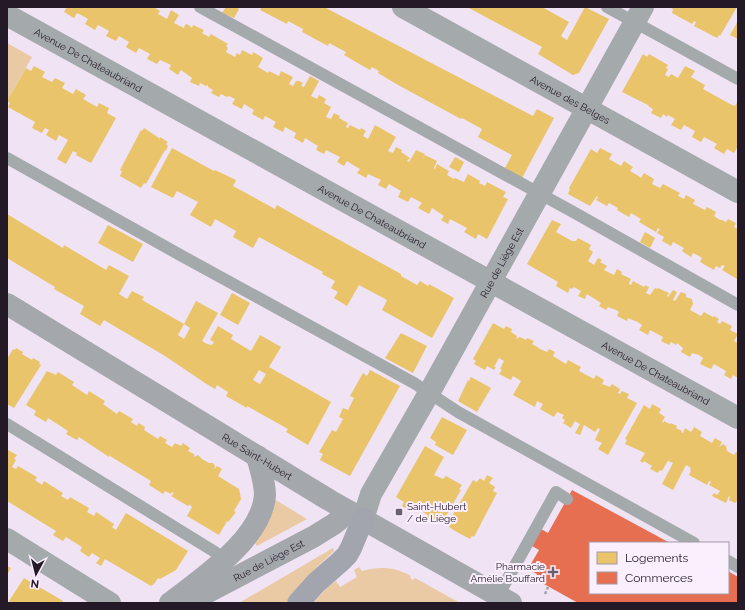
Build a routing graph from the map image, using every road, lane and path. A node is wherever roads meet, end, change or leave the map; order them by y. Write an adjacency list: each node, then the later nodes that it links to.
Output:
1 (200, 7): 10 (lane)
2 (403, 7): 7 (street, Avenue des Belges)
3 (607, 7): 4 (lane)
4 (638, 14): 6 (lane); 7 (street, Rue de Liège Est)
5 (7, 15): 11 (street, Avenue De Chateaubriand)
6 (738, 79)
7 (587, 108): 9 (street, Avenue des Belges); 10 (street, Rue de Liège Est)
8 (7, 158): 14 (lane)
9 (738, 192)
10 (539, 194): 11 (street, Rue de Liège Est); 13 (lane)
11 (491, 281): 14 (street, Rue de Liège Est); 15 (street, Avenue De Chateaubriand)
12 (7, 304): 17 (street, Rue Saint-Hubert)
13 (738, 305)
14 (429, 393): 19 (street, Rue de Liège Est); 21 (lane)
15 (738, 418)
16 (7, 424): 24 (lane)
17 (257, 456): 19 (street, Rue Saint-Hubert); 24 (street)
18 (567, 499): 27 (lane)
19 (354, 514): 24 (street, Rue de Liège Est); 27 (street, Rue Saint-Hubert); 31 (highway)
20 (7, 539): 28 (street)
21 (692, 542)
22 (729, 562): 23 (lane)
23 (738, 567)
24 (232, 568): 29 (street); 30 (street, Rue de Liège Est)
25 (548, 587): 26 (path)
26 (545, 594)
27 (505, 599)
28 (110, 603)
29 (170, 603)
30 (187, 603)
31 (298, 603)

